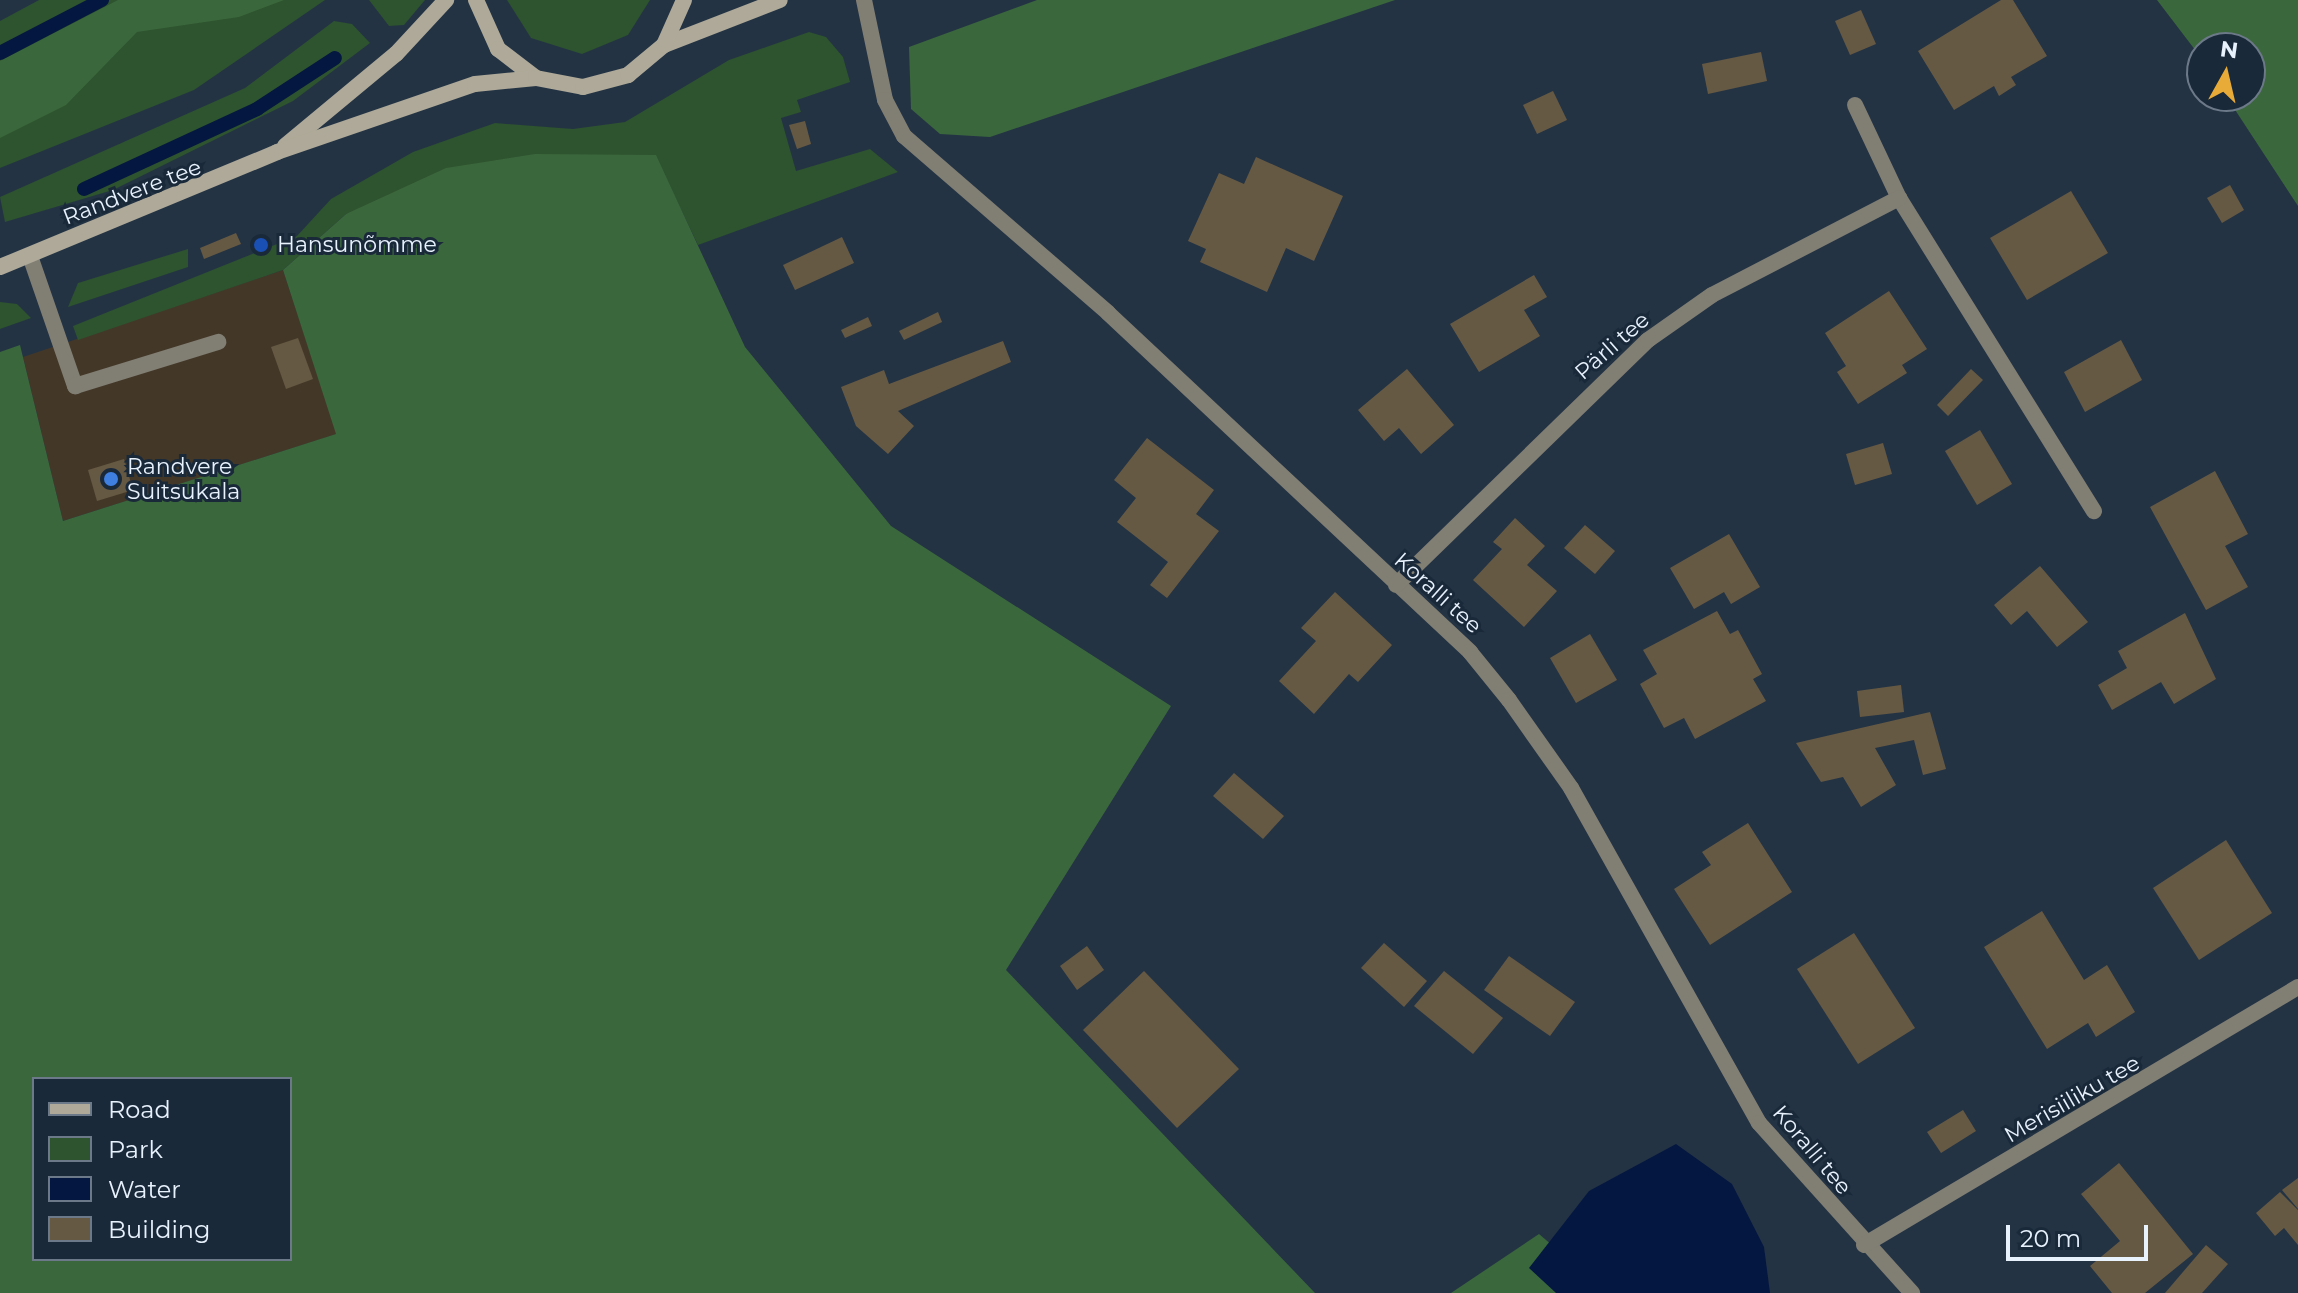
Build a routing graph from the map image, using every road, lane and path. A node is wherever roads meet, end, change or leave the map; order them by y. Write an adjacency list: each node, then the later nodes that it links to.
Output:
1 (446, 0): 9 (street, Randvere tee)
2 (476, 0): 7 (street, Randvere tee)
3 (684, 0): 6 (street, Randvere tee)
4 (780, 0): 6 (street)
5 (864, 0): 15 (street, Koralli tee)
6 (664, 45): 7 (street, Randvere tee)
7 (536, 78): 9 (street, Randvere tee)
8 (1855, 105): 10 (street)
9 (277, 152): 11 (street, Randvere tee)
10 (1899, 198): 14 (street); 15 (street, Pärli tee)
11 (30, 256): 12 (street, Randvere tee); 13 (street)
12 (0, 267)
13 (218, 342)
14 (2094, 511)
15 (1396, 585): 17 (street, Koralli tee)
16 (2298, 987): 17 (street, Merisiiliku tee)
17 (1864, 1245): 18 (street, Koralli tee)
18 (1912, 1293)

